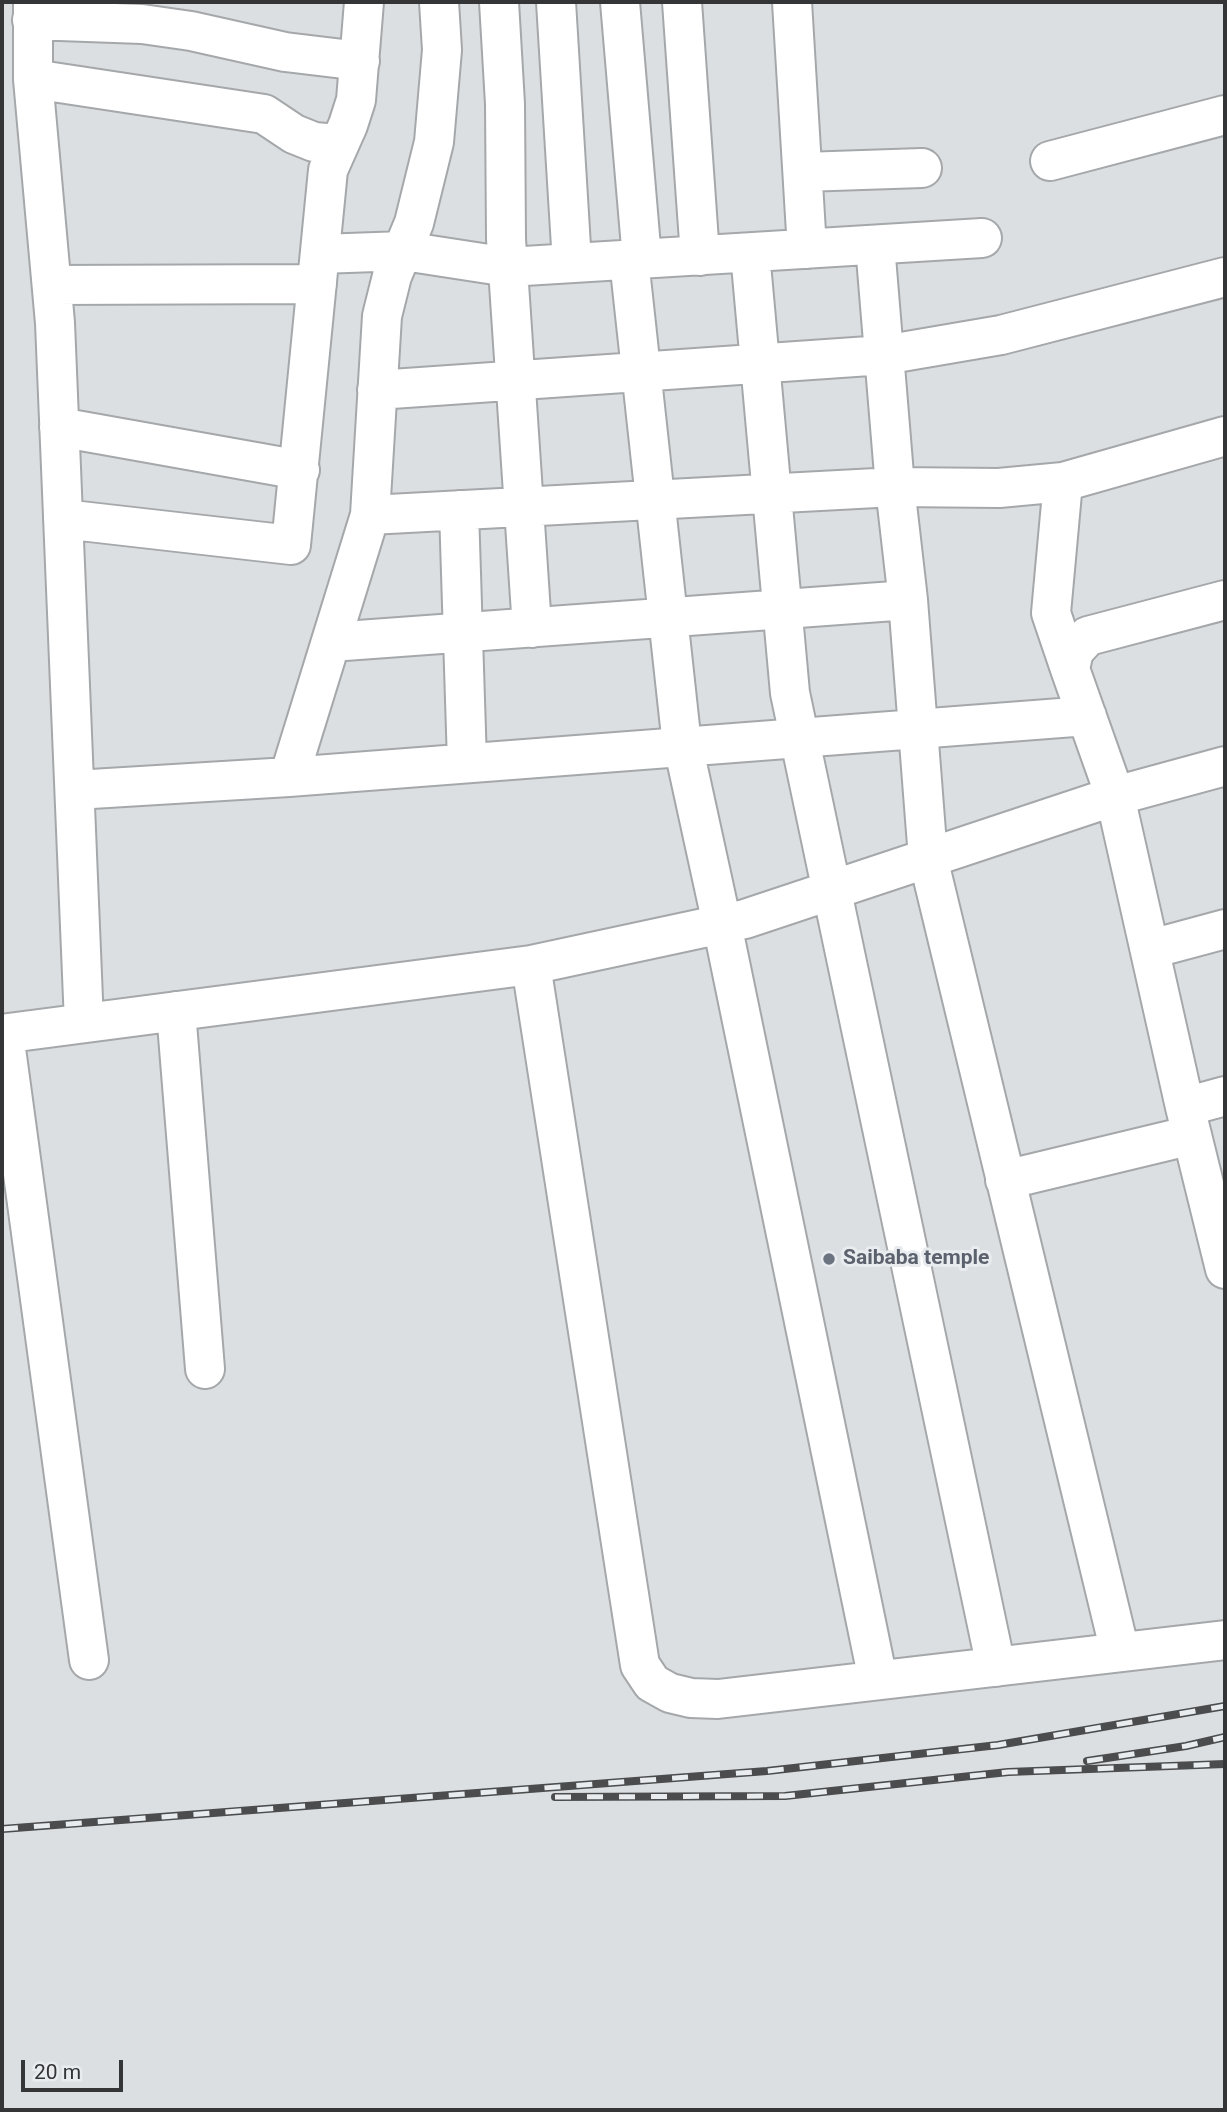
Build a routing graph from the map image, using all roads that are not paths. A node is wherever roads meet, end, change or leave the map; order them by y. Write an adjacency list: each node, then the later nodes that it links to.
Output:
1 (364, 2): 9 (street)
2 (439, 2): 19 (street)
3 (499, 2): 24 (street)
4 (556, 2): 23 (street)
5 (621, 2): 22 (street)
6 (682, 2): 21 (street)
7 (792, 2): 15 (street)
8 (32, 11): 9 (street); 10 (street)
9 (360, 61): 12 (street)
10 (33, 79): 12 (street); 27 (street)
11 (1225, 115): 13 (street)
12 (340, 144): 25 (street)
13 (1050, 161)
14 (922, 168): 15 (street)
15 (803, 172): 18 (street)
16 (982, 238): 17 (street)
17 (875, 245): 18 (street); 28 (street)
18 (807, 249): 20 (street)
19 (404, 251): 24 (street); 25 (street); 32 (street)
20 (750, 253): 21 (street); 29 (street)
21 (700, 256): 22 (street)
22 (636, 260): 23 (street); 30 (street)
23 (572, 263): 24 (street)
24 (508, 267): 31 (street)
25 (319, 269): 27 (street); 35 (street)
26 (1225, 277): 28 (street)
27 (52, 285): 33 (street)
28 (884, 355): 29 (street); 37 (street)
29 (759, 365): 30 (street); 38 (street)
30 (641, 373): 31 (street); 39 (street)
31 (515, 382): 32 (street); 40 (street)
32 (377, 390): 42 (street)
33 (59, 426): 35 (street); 43 (street)
34 (1225, 436): 36 (street)
35 (300, 470): 43 (street)
36 (1063, 482): 37 (street); 51 (street)
37 (895, 487): 38 (street); 44 (street)
38 (772, 493): 39 (street); 46 (street)
39 (655, 500): 40 (street); 47 (street)
40 (524, 506): 41 (street); 48 (street)
41 (459, 510): 42 (street); 49 (street)
42 (370, 515): 50 (street)
43 (63, 519): 59 (street)
44 (908, 600): 46 (street); 53 (street)
45 (1225, 600): 51 (street)
46 (783, 609): 47 (street); 54 (street)
47 (668, 618): 48 (street); 55 (street)
48 (532, 628): 49 (street)
49 (463, 632): 50 (street); 56 (street)
50 (331, 642): 58 (street)
51 (1070, 669): 52 (street)
52 (1087, 716): 53 (street); 60 (street)
53 (918, 729): 54 (street); 61 (street)
54 (800, 738): 55 (street); 62 (street)
55 (683, 747): 56 (street); 63 (street)
56 (467, 763): 58 (street)
57 (1225, 766): 60 (street)
58 (289, 777): 59 (street)
59 (75, 790): 68 (street)
60 (1115, 796): 61 (street); 65 (street)
61 (928, 858): 62 (street); 72 (street)
62 (833, 890): 63 (street); 78 (street)
63 (722, 924): 66 (street); 79 (street)
64 (1225, 929): 65 (street)
65 (1151, 949): 71 (street)
66 (531, 965): 67 (street); 79 (street)
67 (176, 1011): 68 (street); 74 (street)
68 (84, 1023): 69 (street)
69 (3, 1034): 77 (street)
70 (1225, 1096): 71 (street)
71 (1189, 1121): 72 (street); 73 (street)
72 (1005, 1180): 76 (street)
73 (1224, 1258)
74 (205, 1369)
75 (1225, 1640): 76 (street)
76 (1120, 1652): 78 (street)
77 (89, 1660)
78 (996, 1667): 79 (street)
79 (878, 1680)

